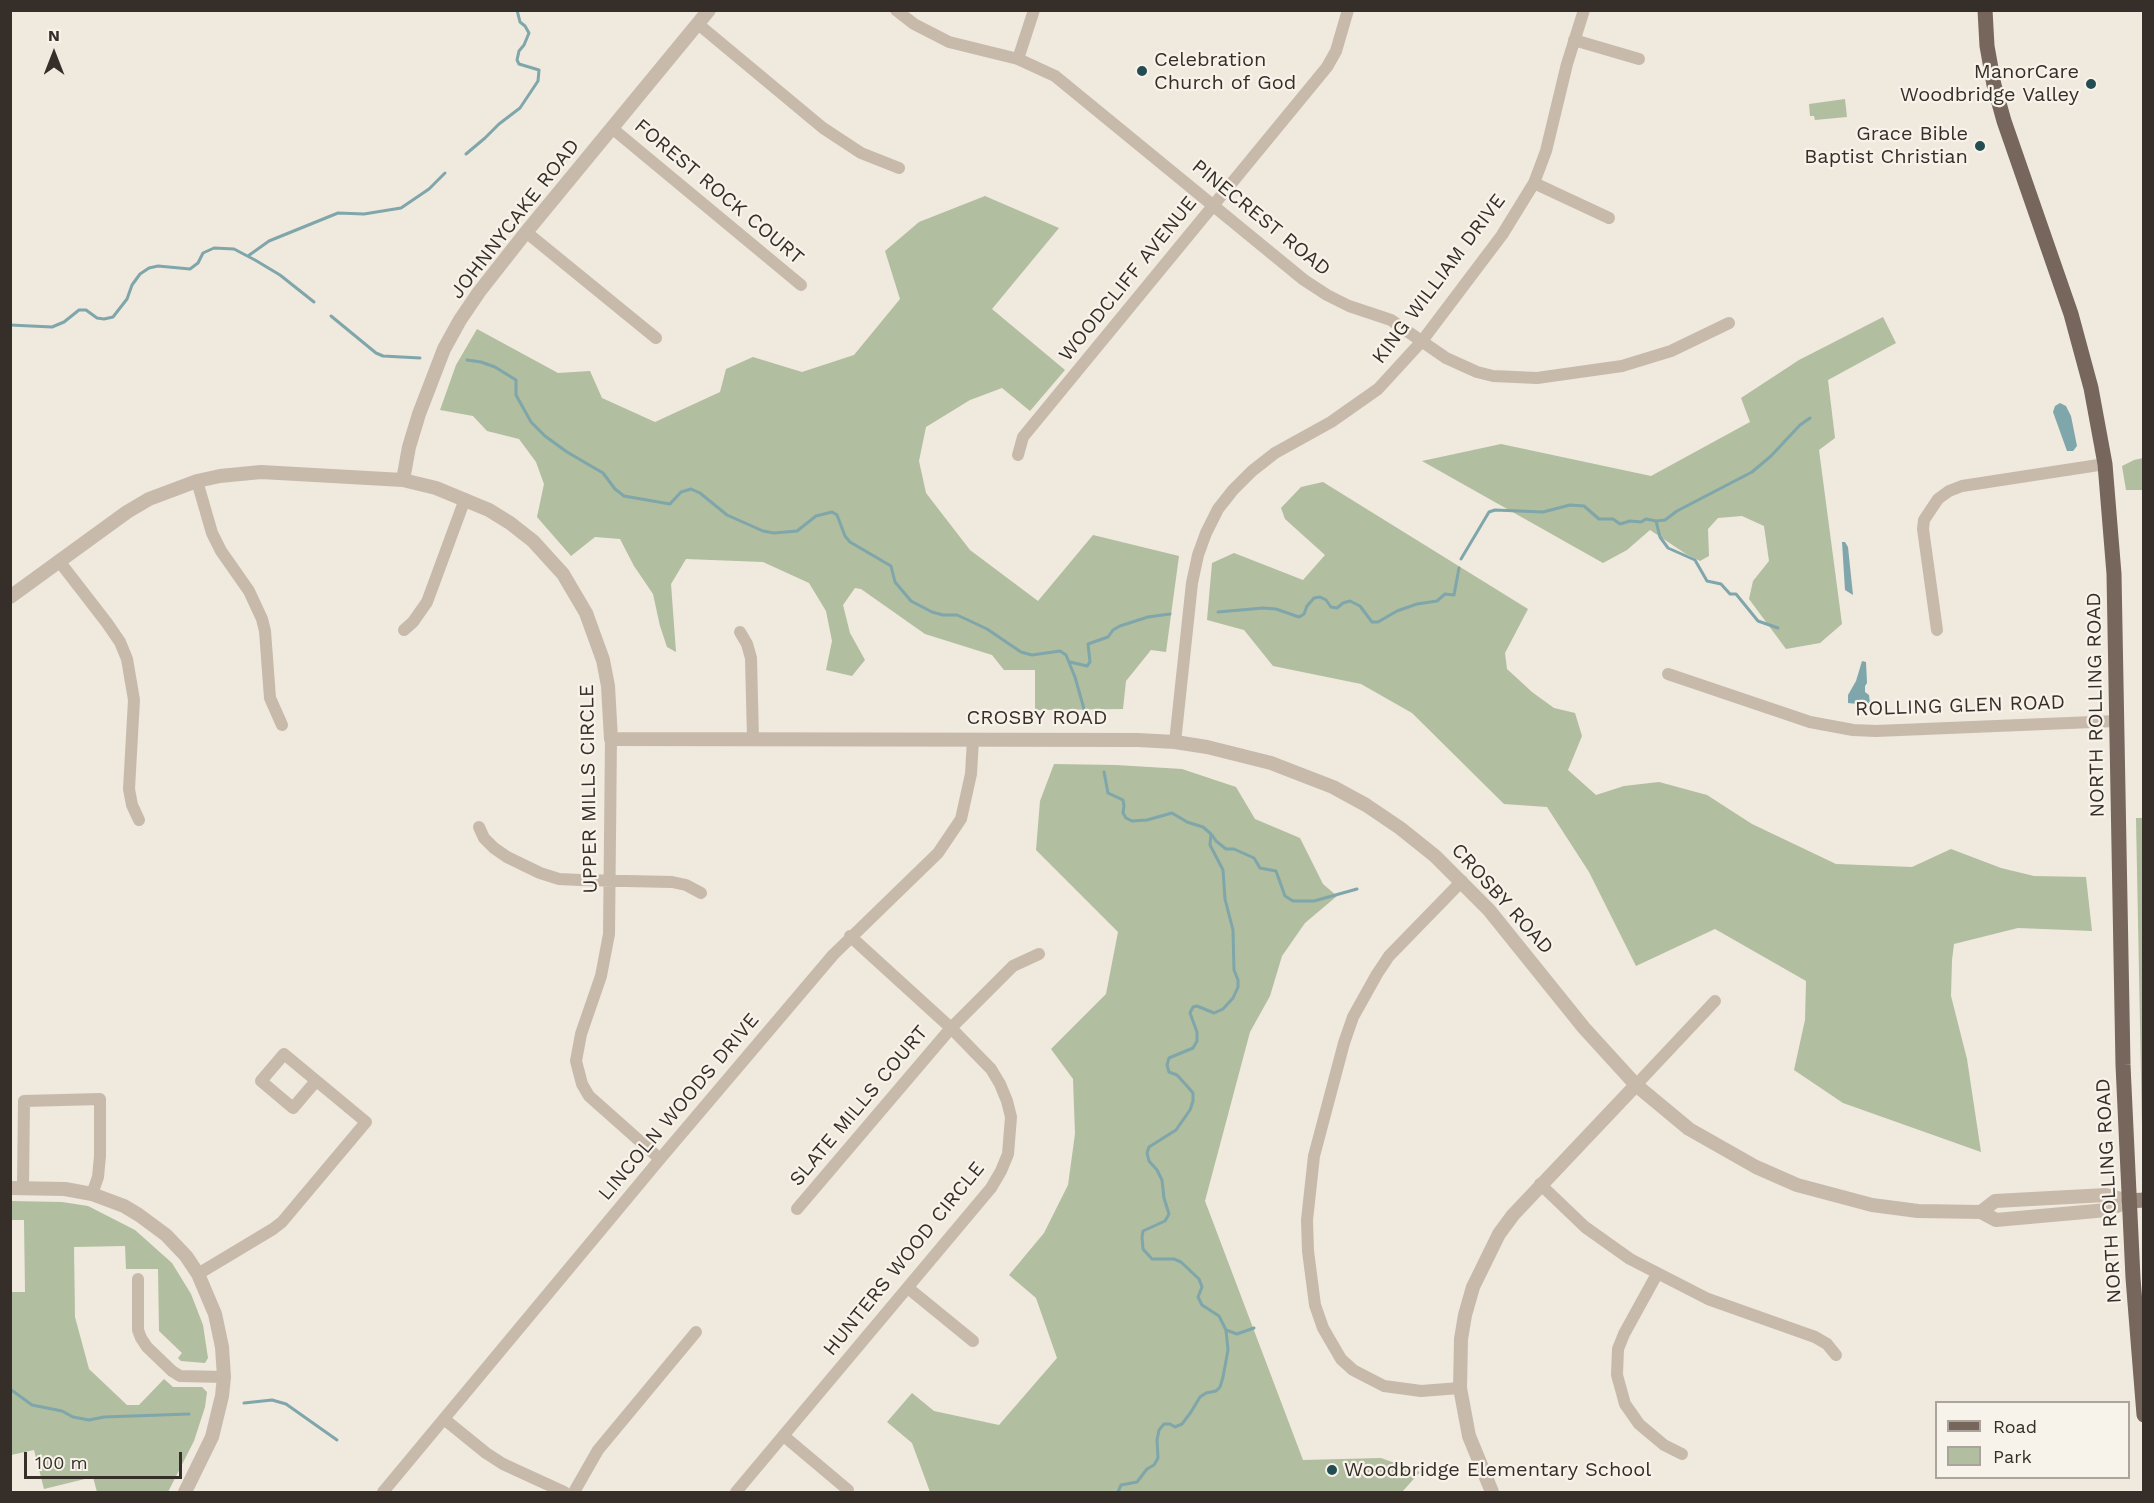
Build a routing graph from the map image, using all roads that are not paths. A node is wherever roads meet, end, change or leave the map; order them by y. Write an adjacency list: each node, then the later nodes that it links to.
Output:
1 (709, 10): 7 (street, JOHNNYCAKE ROAD)
2 (896, 10): 9 (street, PINECREST ROAD)
3 (1034, 10): 9 (street)
4 (1348, 10): 14 (street, WOODCLIFF AVENUE)
5 (1584, 10): 8 (street, KING WILLIAM DRIVE)
6 (1985, 10): 22 (main road, NORTH ROLLING ROAD)
7 (698, 24): 11 (street, JOHNNYCAKE ROAD); 12 (street)
8 (1574, 39): 10 (street); 13 (street, KING WILLIAM DRIVE)
9 (1018, 59): 14 (street, PINECREST ROAD)
10 (1639, 59)
11 (613, 129): 16 (street, JOHNNYCAKE ROAD); 17 (street, FOREST ROCK COURT)
12 (899, 168)
13 (1534, 183): 15 (street); 20 (street, KING WILLIAM DRIVE)
14 (1213, 205): 20 (street, PINECREST ROAD); 21 (street, WOODCLIFF AVENUE)
15 (1609, 218)
16 (526, 232): 19 (street); 23 (street, JOHNNYCAKE ROAD)
17 (801, 285)
18 (1729, 322): 20 (street, PINECREST ROAD)
19 (656, 338)
20 (1422, 340): 37 (street, KING WILLIAM DRIVE)
21 (1018, 454)
22 (2105, 464): 29 (street); 32 (main road, NORTH ROLLING ROAD)
23 (403, 480): 24 (street, UPPER MILLS CIRCLE); 25 (street, UPPER MILLS CIRCLE)
24 (197, 481): 26 (street, UPPER MILLS CIRCLE); 33 (street)
25 (465, 499): 28 (street); 34 (street, UPPER MILLS CIRCLE)
26 (59, 561): 27 (street, UPPER MILLS CIRCLE); 38 (street)
27 (10, 597)
28 (404, 630)
29 (1937, 630)
30 (740, 632): 35 (street)
31 (1668, 674): 32 (street, ROLLING GLEN ROAD)
32 (2117, 721): 53 (main road, NORTH ROLLING ROAD)
33 (282, 725)
34 (611, 739): 35 (street, CROSBY ROAD); 40 (street, UPPER MILLS CIRCLE)
35 (753, 739): 36 (street, CROSBY ROAD)
36 (973, 739): 37 (street, CROSBY ROAD); 43 (street, LINCOLN WOODS DRIVE)
37 (1175, 742): 41 (street, CROSBY ROAD)
38 (139, 820)
39 (478, 827): 40 (street)
40 (610, 881): 42 (street); 49 (street, UPPER MILLS CIRCLE)
41 (1462, 881): 48 (street, CROSBY ROAD); 63 (street)
42 (701, 893)
43 (850, 936): 46 (street, HUNTERS WOOD CIRCLE); 49 (street, LINCOLN WOODS DRIVE)
44 (1039, 954): 46 (street, SLATE MILLS COURT)
45 (1715, 1001): 48 (street)
46 (951, 1028): 54 (street, SLATE MILLS COURT); 58 (street, HUNTERS WOOD CIRCLE)
47 (316, 1081): 47 (street); 55 (street)
48 (1636, 1085): 50 (street); 53 (street, CROSBY ROAD)
49 (660, 1159): 65 (street, LINCOLN WOODS DRIVE)
50 (1540, 1184): 56 (street); 63 (street)
51 (17, 1187): 52 (street); 52 (street)
52 (92, 1194): 55 (street)
53 (2136, 1200): 64 (main road, NORTH ROLLING ROAD)
54 (797, 1209)
55 (198, 1274): 62 (street)
56 (1657, 1274): 61 (street); 67 (street)
57 (138, 1279): 62 (street)
58 (908, 1288): 60 (street); 66 (street, HUNTERS WOOD CIRCLE)
59 (696, 1332): 72 (street)
60 (973, 1341)
61 (1836, 1355)
62 (224, 1377): 69 (street)
63 (1460, 1388): 74 (street)
64 (2144, 1415)
65 (444, 1419): 70 (street, LINCOLN WOODS DRIVE); 71 (street)
66 (784, 1437): 68 (street); 73 (street, HUNTERS WOOD CIRCLE)
67 (1682, 1454)
68 (848, 1490)
69 (185, 1492)
70 (383, 1492)
71 (564, 1492)
72 (574, 1492)
73 (736, 1492)
74 (1492, 1492)

